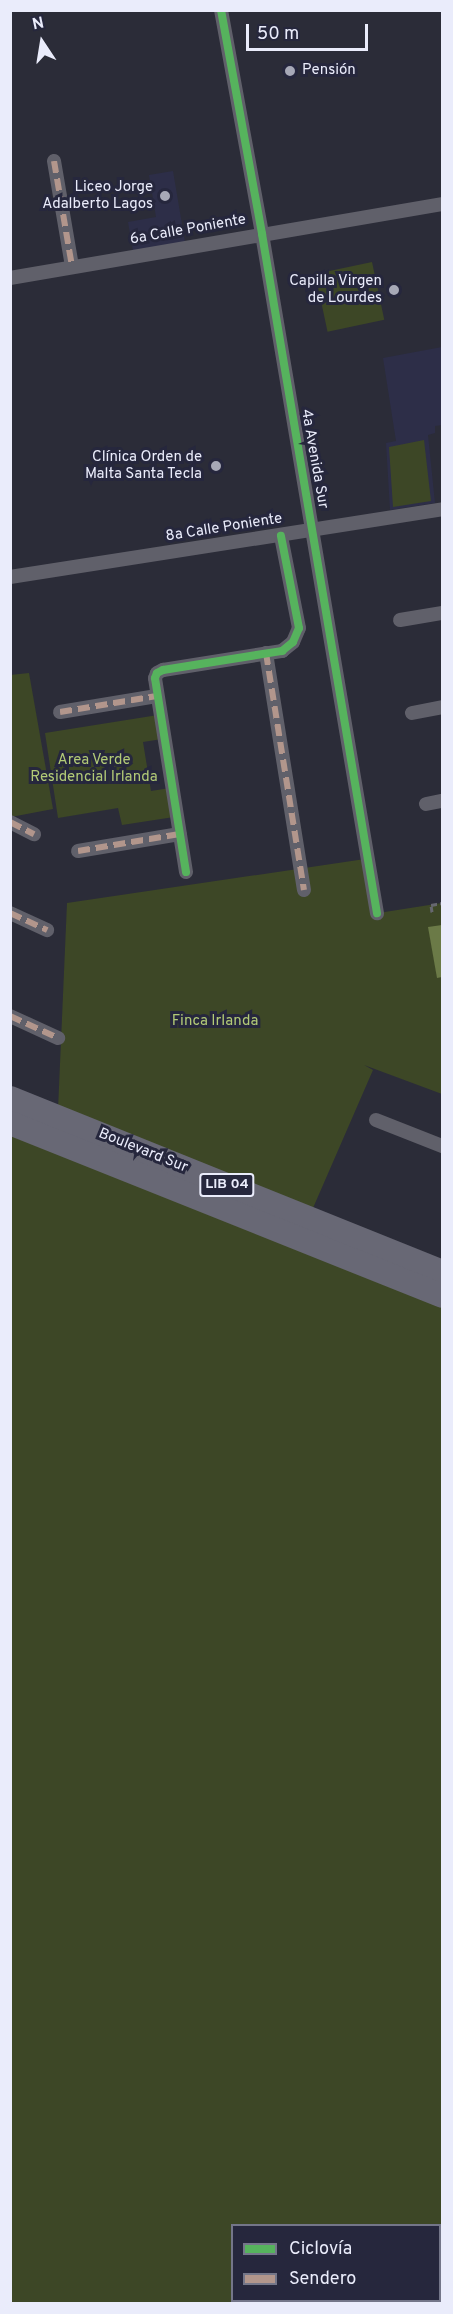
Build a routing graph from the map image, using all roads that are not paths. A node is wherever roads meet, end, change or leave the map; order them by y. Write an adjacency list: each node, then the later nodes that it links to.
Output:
1 (221, 10): 4 (street, 4a Avenida Sur)
2 (54, 161): 5 (street)
3 (442, 204): 4 (street, 6a Calle Poniente)
4 (262, 234): 5 (street, 6a Calle Poniente); 8 (street, 4a Avenida Sur)
5 (72, 266): 6 (street, 6a Calle Poniente)
6 (10, 278)
7 (442, 509): 8 (street, 8a Calle Poniente)
8 (312, 531): 9 (street, 8a Calle Poniente); 27 (street, 4a Avenida Sur)
9 (281, 536): 10 (street, 8a Calle Poniente); 13 (street)
10 (10, 577)
11 (442, 613): 12 (street)
12 (400, 620)
13 (266, 653): 14 (street); 25 (street)
14 (157, 696): 16 (street); 22 (street)
15 (442, 707): 17 (street)
16 (60, 712)
17 (412, 713)
18 (442, 801): 19 (street)
19 (426, 804)
20 (10, 822): 21 (street)
21 (34, 834)
22 (180, 834): 23 (street); 24 (street)
23 (78, 851)
24 (186, 872)
25 (304, 890)
26 (10, 913): 28 (street)
27 (377, 913)
28 (47, 930)
29 (10, 1016): 30 (street)
30 (58, 1038)
31 (10, 1098): 35 (highway, Boulevard Sur / LIB 04)
32 (376, 1119): 34 (street)
33 (10, 1123): 36 (highway, Boulevard Sur / LIB 04)
34 (442, 1146)
35 (442, 1272)
36 (442, 1296)

